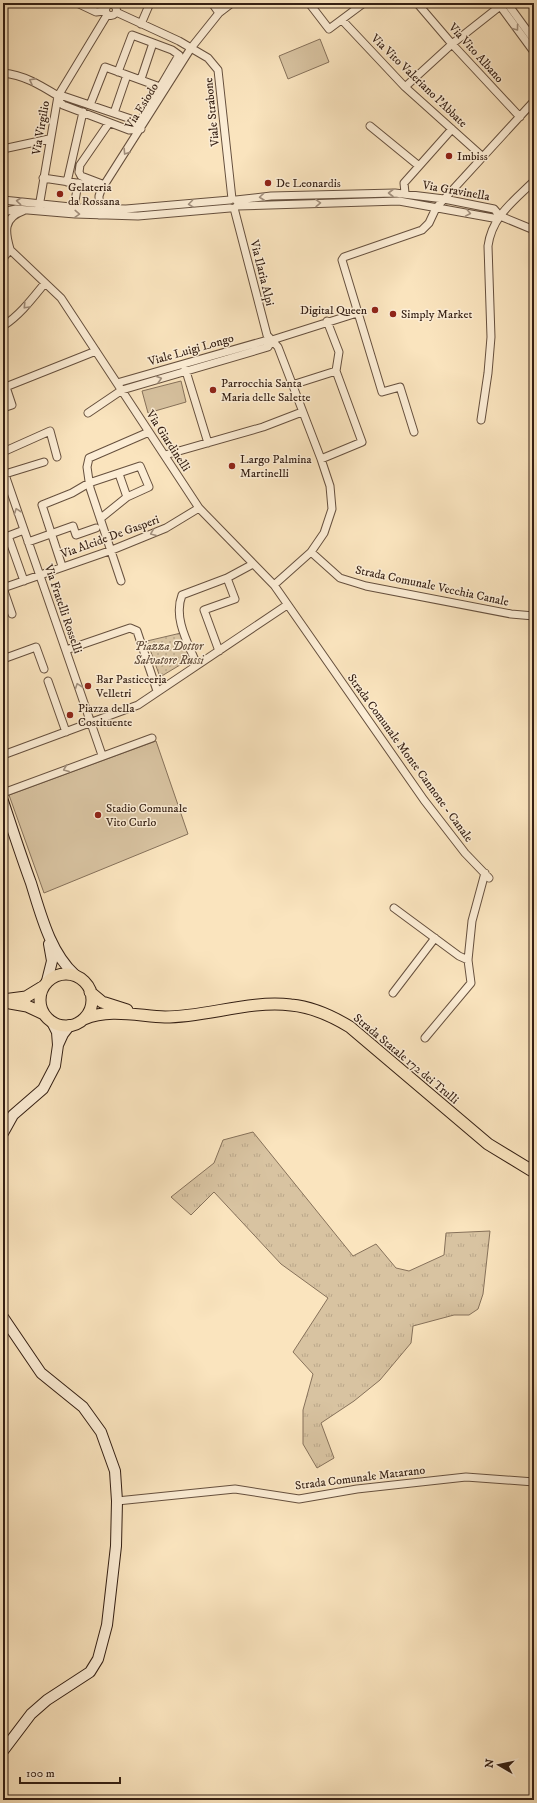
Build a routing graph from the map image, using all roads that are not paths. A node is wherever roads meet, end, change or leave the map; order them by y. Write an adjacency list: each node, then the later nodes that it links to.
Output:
1 (77, 3): 11 (street)
2 (150, 3): 14 (street)
3 (212, 3): 12 (street)
4 (232, 3): 12 (street, Via Esiodo)
5 (309, 3): 13 (street)
6 (364, 3): 13 (street)
7 (417, 3): 17 (street, Via Vito Albano)
8 (112, 4): 10 (street); 11 (street)
9 (502, 4): 15 (street); 17 (street); 19 (street, one-way to 19)
10 (116, 12): 11 (street); 14 (street, Viale Strabone)
11 (106, 13): 26 (street, Via Virgilio)
12 (219, 13): 18 (street, Via Esiodo)
13 (342, 20): 25 (street, Via Vito Valeriano l'Abbate)
14 (141, 24): 18 (street, Viale Strabone)
15 (534, 40)
16 (153, 43): 20 (street); 23 (street); 24 (street, Via Esiodo)
17 (452, 44): 25 (street); 31 (street, Via Vito Albano)
18 (191, 48): 35 (street, Via Esiodo); 52 (street, Viale Strabone)
19 (534, 52)
20 (118, 72): 22 (street); 28 (street)
21 (3, 73): 26 (street, one-way to 21)
22 (128, 75): 23 (street); 30 (street)
23 (141, 79): 24 (street)
24 (160, 87): 32 (street, Via Esiodo)
25 (406, 87): 36 (street, Via Vito Valeriano l'Abbate)
26 (58, 96): 28 (street); 29 (street); 37 (street, Via Virgilio)
27 (534, 101): 31 (street)
28 (90, 105): 30 (street)
29 (83, 112): 33 (street); 41 (street)
30 (114, 113): 35 (street)
31 (520, 117): 39 (street)
32 (140, 120)
33 (109, 123): 35 (street); 42 (street)
34 (370, 126): 40 (street)
35 (141, 129): 47 (street, Via Esiodo, one-way to 47)
36 (452, 129): 39 (street, Via Vito Valeriano l'Abbate); 40 (street)
37 (49, 139): 38 (street); 43 (street, Via Virgilio)
38 (3, 149)
39 (483, 157): 49 (street)
40 (419, 166): 48 (street)
41 (70, 170): 42 (street); 45 (street)
42 (79, 172): 47 (street)
43 (43, 178): 45 (street); 51 (street, Via Virgilio)
44 (534, 181): 59 (street)
45 (67, 182): 46 (street)
46 (78, 183): 47 (street); 53 (street)
47 (103, 186): 58 (street, Via Esiodo)
48 (405, 193): 49 (street, Via Gravinella); 52 (street, Via Gravinella, one-way to 52)
49 (444, 199): 54 (street); 59 (street, Via Gravinella)
50 (3, 200): 51 (street, Via Gravinella, one-way to 50)
51 (40, 203): 53 (street, Via Gravinella); 56 (street, Via Virgilio)
52 (233, 203): 54 (street, Via Gravinella, one-way to 54); 58 (street, Via Gravinella); 68 (street, Via Ilaria Alpi)
53 (74, 207): 58 (street, Via Gravinella)
54 (436, 208): 59 (street, Via Gravinella, one-way to 59); 65 (street)
55 (28, 210): 56 (street, Via Gravinella); 57 (street, Via Gravinella); 62 (street)
56 (39, 211): 58 (street, Via Gravinella, one-way to 58)
57 (3, 212)
58 (99, 212)
59 (500, 216): 60 (street); 80 (street)
60 (534, 230)
61 (3, 243): 62 (street, Via Giardinelli)
62 (10, 250): 63 (street); 64 (street, Via Giardinelli)
63 (3, 258)
64 (45, 283): 67 (street, one-way to 67); 69 (street, Via Giardinelli)
65 (357, 313): 66 (street, Viale Luigi Longo); 82 (street)
66 (327, 321): 68 (street, Viale Luigi Longo); 72 (street)
67 (3, 326)
68 (272, 340): 70 (street, Viale Luigi Longo); 71 (street, Viale Luigi Longo); 74 (street, Via Ilaria Alpi)
69 (96, 351): 73 (street, Via Giardinelli); 75 (street)
70 (184, 363): 71 (street); 73 (street, Viale Luigi Longo)
71 (186, 371): 76 (street, Viale Luigi Longo, one-way to 71); 83 (street)
72 (336, 371): 74 (street); 87 (street)
73 (117, 383): 76 (street, Via Giardinelli)
74 (292, 385): 78 (street, Via Ilaria Alpi)
75 (4, 388): 77 (street)
76 (122, 390): 79 (street, Viale Luigi Longo); 81 (street, Via Giardinelli)
77 (3, 408)
78 (302, 412): 83 (street); 87 (street, Via Ilaria Alpi)
79 (88, 414)
80 (481, 420)
81 (149, 432): 85 (street, Via Giardinelli); 91 (street)
82 (414, 432)
83 (208, 443): 85 (street)
84 (3, 452): 86 (street)
85 (165, 455): 93 (street, Via Giardinelli)
86 (58, 457)
87 (321, 459): 101 (street, Via Ilaria Alpi)
88 (44, 462): 89 (street)
89 (4, 472): 96 (street, Via Fratelli Rosselli, one-way to 89)
90 (119, 474): 91 (street); 92 (street); 92 (street)
91 (89, 483): 94 (street); 97 (street)
92 (127, 497): 94 (street)
93 (199, 508): 100 (street, Via Alcide De Gasperi, one-way to 100); 102 (street, Via Giardinelli)
94 (100, 518): 100 (street)
95 (96, 528): 97 (street)
96 (24, 530): 98 (street); 99 (street, Via Fratelli Rosselli)
97 (51, 533): 99 (street); 103 (street)
98 (6, 537): 106 (street)
99 (28, 542): 104 (street, Via Fratelli Rosselli)
100 (112, 550): 103 (street, Via Alcide De Gasperi); 107 (street)
101 (311, 552): 108 (street, Via Ilaria Alpi); 112 (street, Strada Comunale Vecchia Canale)
102 (253, 564): 105 (street); 108 (street, Via Giardinelli)
103 (62, 566): 104 (street, Via Alcide De Gasperi)
104 (40, 575): 106 (street, Via Alcide De Gasperi); 114 (street, Via Fratelli Rosselli)
105 (227, 578): 115 (street); 117 (street)
106 (24, 581): 109 (street, Via Alcide De Gasperi)
107 (122, 581)
108 (274, 585): 110 (street, Via Giardinelli)
109 (3, 588): 111 (street)
110 (287, 605): 113 (street, Via Giardinelli); 115 (street)
111 (12, 614)
112 (534, 616)
113 (318, 648): 131 (street, Strada Comunale Monte Cannone - Canale)
114 (66, 650): 120 (street); 121 (street, Via Fratelli Rosselli, one-way to 114)
115 (219, 651): 117 (street)
116 (3, 659): 118 (street)
117 (197, 665): 120 (street)
118 (44, 669)
119 (48, 681): 122 (street)
120 (157, 691): 121 (street)
121 (91, 723): 122 (street); 125 (street, Via Fratelli Rosselli)
122 (66, 732): 124 (street)
123 (152, 738): 125 (street)
124 (3, 755)
125 (102, 755): 126 (street, one-way to 126)
126 (3, 793)
127 (3, 801): 129 (street)
128 (394, 908): 130 (street)
129 (46, 928): 132 (street); 133 (street)
130 (435, 938): 131 (street); 135 (street)
131 (468, 960): 142 (street)
132 (75, 976): 133 (main road); 134 (main road, Strada Statale 172 dei Trulli)
133 (46, 983): 136 (main road); 137 (main road)
134 (90, 992): 138 (main road, Strada Statale 172 dei Trulli); 139 (main road)
135 (393, 993)
136 (3, 1001): 137 (main road)
137 (44, 1014): 140 (main road)
138 (151, 1016): 139 (main road, Strada Statale 172 dei Trulli); 145 (main road, Strada Statale 172 dei Trulli)
139 (84, 1018): 141 (main road, Strada Statale 172 dei Trulli)
140 (52, 1022): 141 (main road); 143 (street)
141 (70, 1025): 143 (street)
142 (425, 1038)
143 (58, 1045): 144 (street)
144 (3, 1133)
145 (534, 1172)
146 (3, 1317): 148 (street)
147 (534, 1482): 148 (street, Strada Comunale Matarano)
148 (117, 1500): 149 (street)
149 (3, 1751)

